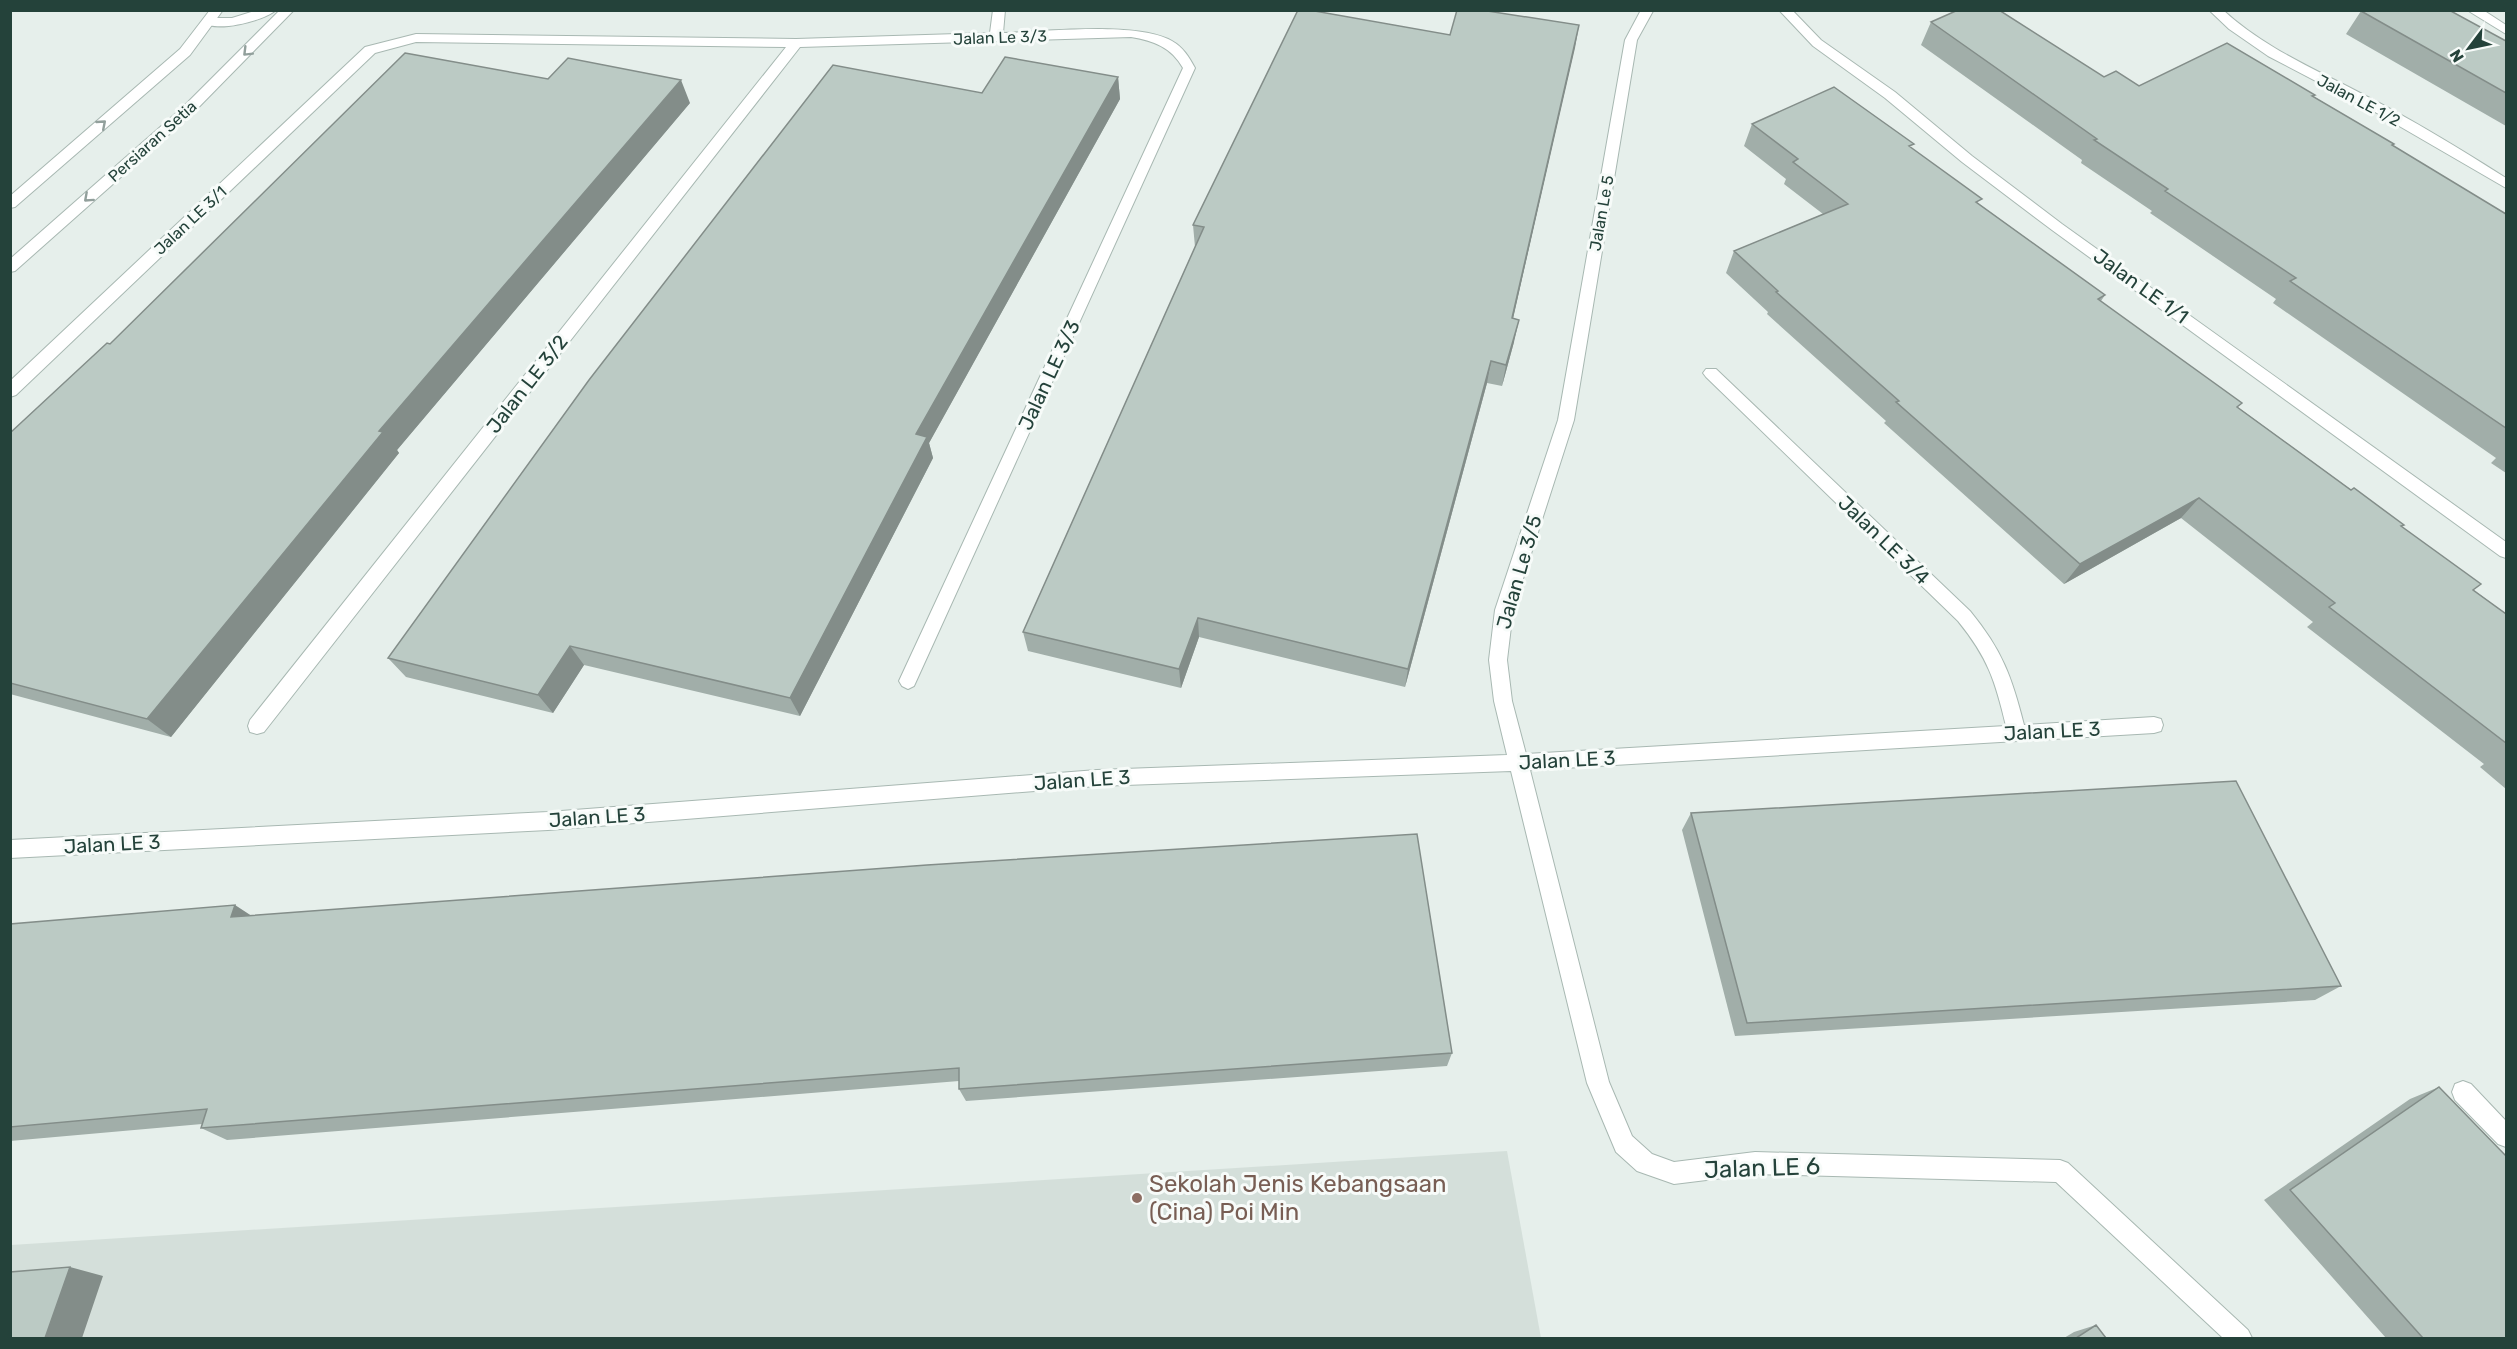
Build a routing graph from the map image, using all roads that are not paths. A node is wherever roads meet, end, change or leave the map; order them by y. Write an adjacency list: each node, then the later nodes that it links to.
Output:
1 (270, 10): 8 (street)
2 (288, 10): 16 (street, Persiaran Setia, one-way to 16)
3 (999, 10): 10 (street)
4 (1785, 10): 20 (street, Jalan LE 1/1)
5 (2215, 10): 14 (street, Jalan LE 1/2)
6 (2473, 10): 9 (street)
7 (1647, 11): 19 (street, Jalan Le 5)
8 (213, 16): 15 (street, one-way to 8)
9 (2506, 30)
10 (996, 37): 11 (street, Jalan Le 3/3); 13 (street, Jalan Le 3/3)
11 (796, 42): 12 (street, Jalan Le 3/3); 23 (street, Jalan LE 3/2)
12 (370, 50): 18 (street, Jalan LE 3/1)
13 (1189, 68): 21 (street, Jalan LE 3/3)
14 (2506, 184)
15 (10, 204)
16 (10, 267)
17 (1711, 373): 24 (street, Jalan LE 3/4)
18 (10, 391)
19 (1566, 420): 25 (street, Jalan Le 3/5)
20 (2506, 551)
21 (908, 681)
22 (2154, 725): 24 (street, Jalan LE 3)
23 (257, 726)
24 (2017, 732): 25 (street, Jalan LE 3)
25 (1518, 763): 26 (street, Jalan LE 3); 29 (street, Jalan LE 6)
26 (10, 849)
27 (2463, 1092): 28 (street)
28 (2506, 1136)
29 (2240, 1338)

